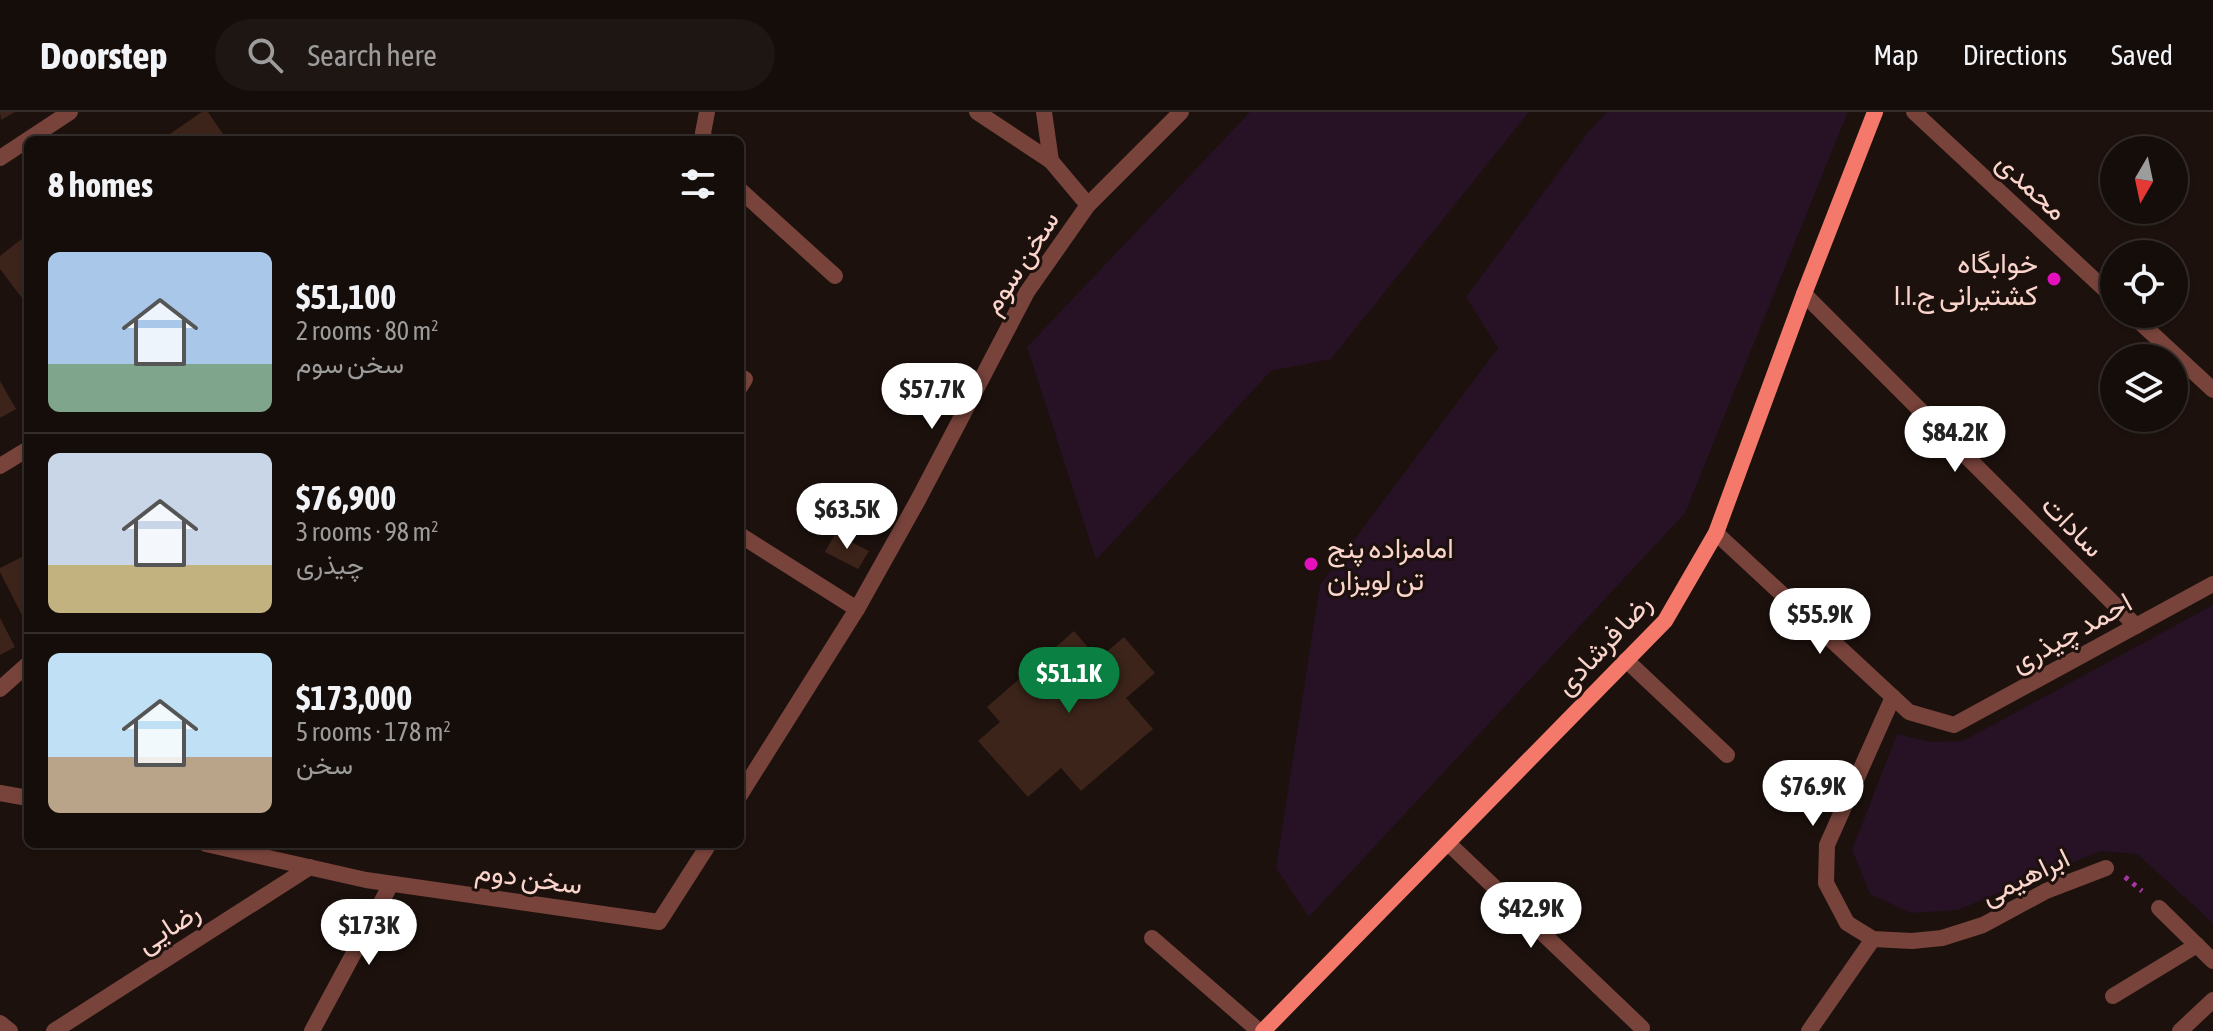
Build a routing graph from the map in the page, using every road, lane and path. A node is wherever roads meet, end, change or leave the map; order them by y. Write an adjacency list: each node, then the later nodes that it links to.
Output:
1 (70, 112): 8 (street)
2 (707, 112): 9 (street)
3 (977, 112): 12 (street)
4 (1044, 112): 12 (street)
5 (1181, 112): 14 (street, سخن سوم)
6 (1875, 112): 17 (main road, رضا فرشادی)
7 (1914, 112): 16 (street, محمدی)
8 (33, 136)
9 (704, 136)
10 (24, 142): 11 (street)
11 (0, 158)
12 (1051, 161): 14 (street)
13 (744, 194): 15 (street)
14 (1088, 205): 25 (street, سخن سوم)
15 (835, 276)
16 (2100, 285)
17 (1804, 294): 22 (main road, رضا فرشادی); 26 (street, سادات)
18 (2146, 328): 19 (street)
19 (2213, 390)
20 (24, 451): 21 (street)
21 (0, 466)
22 (1716, 533): 27 (main road, رضا فرشادی); 30 (street)
23 (744, 538): 25 (street)
24 (2213, 584): 26 (street, احمد چیذری)
25 (857, 609): 32 (street, سخن سوم)
26 (2136, 626): 30 (street, احمد چیذری)
27 (1626, 660): 31 (street); 35 (main road, رضا فرشادی)
28 (24, 668): 29 (street)
29 (0, 689)
30 (1893, 697): 43 (street)
31 (1727, 755)
32 (744, 789)
33 (0, 793): 34 (street)
34 (24, 797)
35 (1448, 843): 49 (street); 53 (main road, رضا فرشادی)
36 (224, 848): 38 (street, سخن دوم)
37 (706, 848): 40 (street, سخن دوم)
38 (310, 867): 40 (street, سخن دوم); 51 (street, رضایی)
39 (2106, 868): 41 (path, ابراهیمی); 43 (street, ابراهیمی)
40 (391, 884): 52 (street)
41 (2159, 908): 44 (street)
42 (1152, 938): 53 (street)
43 (1873, 939): 54 (street)
44 (2197, 945): 45 (street); 46 (street)
45 (2213, 961)
46 (2113, 996)
47 (2213, 1000): 55 (street)
48 (0, 1023): 50 (street)
49 (1642, 1028)
50 (10, 1031)
51 (54, 1031)
52 (312, 1031)
53 (1261, 1031)
54 (1809, 1031)
55 (2180, 1031)

